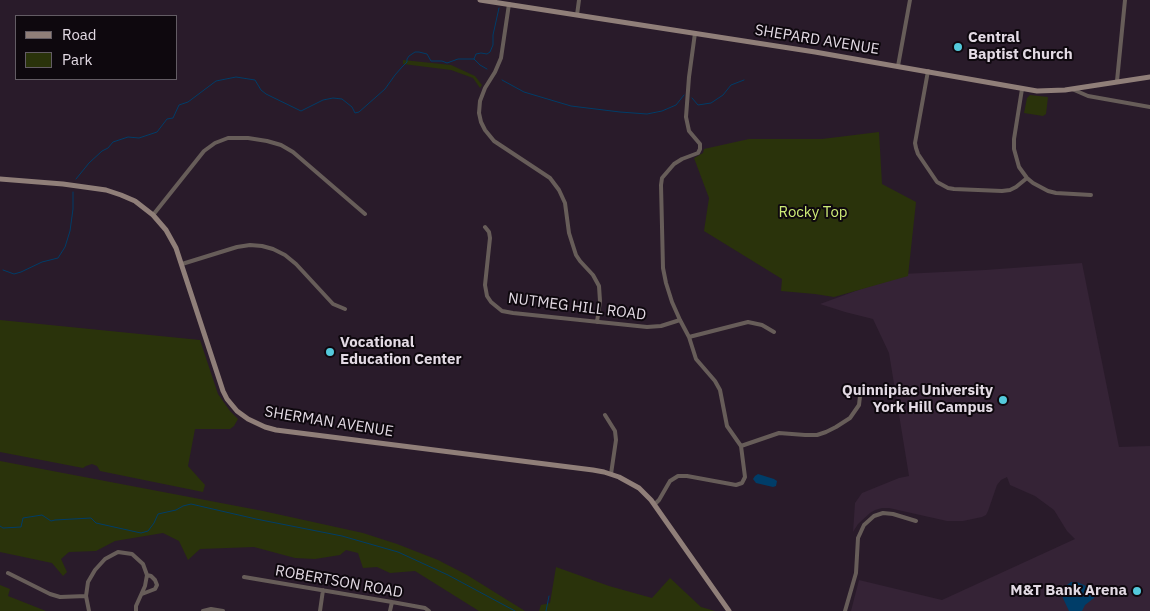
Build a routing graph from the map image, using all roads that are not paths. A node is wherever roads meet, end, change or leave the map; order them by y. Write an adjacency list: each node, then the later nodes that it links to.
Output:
1 (480, 0): 5 (main road, SHEPARD AVENUE)
2 (579, 0): 7 (street)
3 (910, 0): 9 (street)
4 (1125, 0): 12 (street)
5 (487, 1): 6 (main road, SHEPARD AVENUE)
6 (509, 4): 7 (main road, SHEPARD AVENUE); 25 (street)
7 (577, 15): 8 (main road, SHEPARD AVENUE)
8 (695, 33): 9 (main road, SHEPARD AVENUE); 24 (street)
9 (898, 66): 10 (main road, SHEPARD AVENUE)
10 (928, 72): 13 (main road, SHEPARD AVENUE); 16 (street)
11 (1150, 77): 12 (main road, SHEPARD AVENUE)
12 (1117, 81): 14 (main road, SHEPARD AVENUE)
13 (1022, 89): 14 (main road, SHEPARD AVENUE); 16 (street)
14 (1072, 89): 15 (street)
15 (1150, 106)
16 (1027, 178): 18 (street)
17 (0, 179): 20 (main road, SHERMAN AVENUE)
18 (1091, 195)
19 (365, 214): 20 (street)
20 (153, 215): 22 (main road, SHERMAN AVENUE)
21 (485, 227): 25 (street, NUTMEG HILL ROAD)
22 (182, 264): 23 (street); 31 (main road, SHERMAN AVENUE)
23 (346, 309)
24 (680, 320): 25 (street, NUTMEG HILL ROAD); 27 (street)
25 (597, 322)
26 (774, 332): 27 (street)
27 (689, 337): 30 (street)
28 (860, 396): 30 (street)
29 (605, 415): 31 (street)
30 (741, 446): 32 (street)
31 (611, 474): 32 (main road, SHERMAN AVENUE)
32 (654, 504): 48 (main road, SHERMAN AVENUE)
33 (916, 521): 49 (street)
34 (8, 573): 39 (street)
35 (147, 575): 38 (street); 38 (street); 39 (street)
36 (244, 577): 37 (street, ROBERTSON ROAD)
37 (323, 590): 40 (street, ROBERTSON ROAD); 45 (street)
38 (142, 594): 42 (street)
39 (86, 596): 41 (street)
40 (392, 602): 46 (street); 47 (street, ROBERTSON ROAD)
41 (90, 611)
42 (136, 611)
43 (203, 611): 44 (street)
44 (222, 611)
45 (320, 611)
46 (390, 611)
47 (429, 611)
48 (729, 611)
49 (845, 611)

